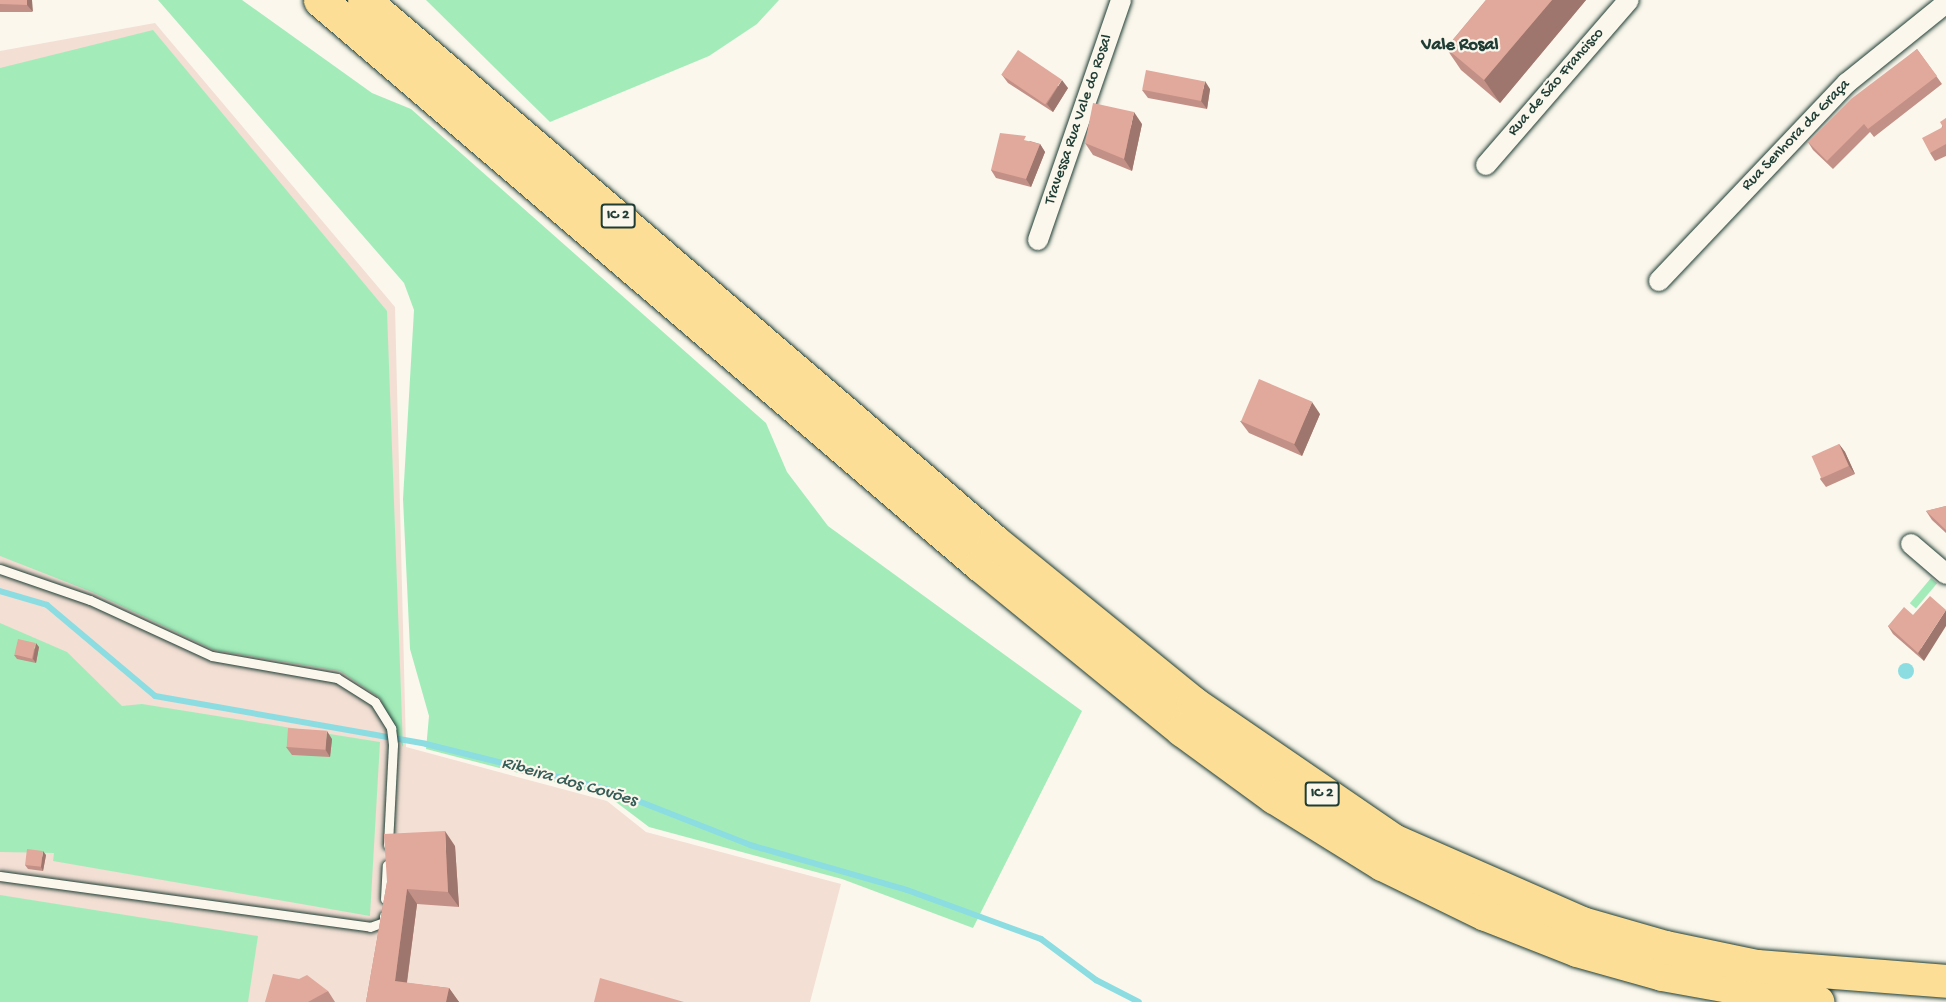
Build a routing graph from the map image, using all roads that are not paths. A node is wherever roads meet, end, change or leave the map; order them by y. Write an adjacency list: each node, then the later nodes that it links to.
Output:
1 (320, 0): 6 (highway, IC 2)
2 (364, 0): 6 (highway, IC 2)
3 (1121, 0): 8 (street, Travessa Rua Vale do Rosal)
4 (1629, 0): 7 (street, Rua de São Francisco)
5 (1946, 3): 9 (street, Rua Senhora da Graça)
6 (417, 64): 10 (highway, IC 2)
7 (1486, 165)
8 (1038, 240)
9 (1659, 281)
10 (800, 389): 15 (highway, IC 2); 16 (highway, IC 2)
11 (1911, 544): 13 (street)
12 (0, 569): 14 (lane)
13 (1946, 574)
14 (0, 876)
15 (1946, 981)
16 (1818, 1002)

